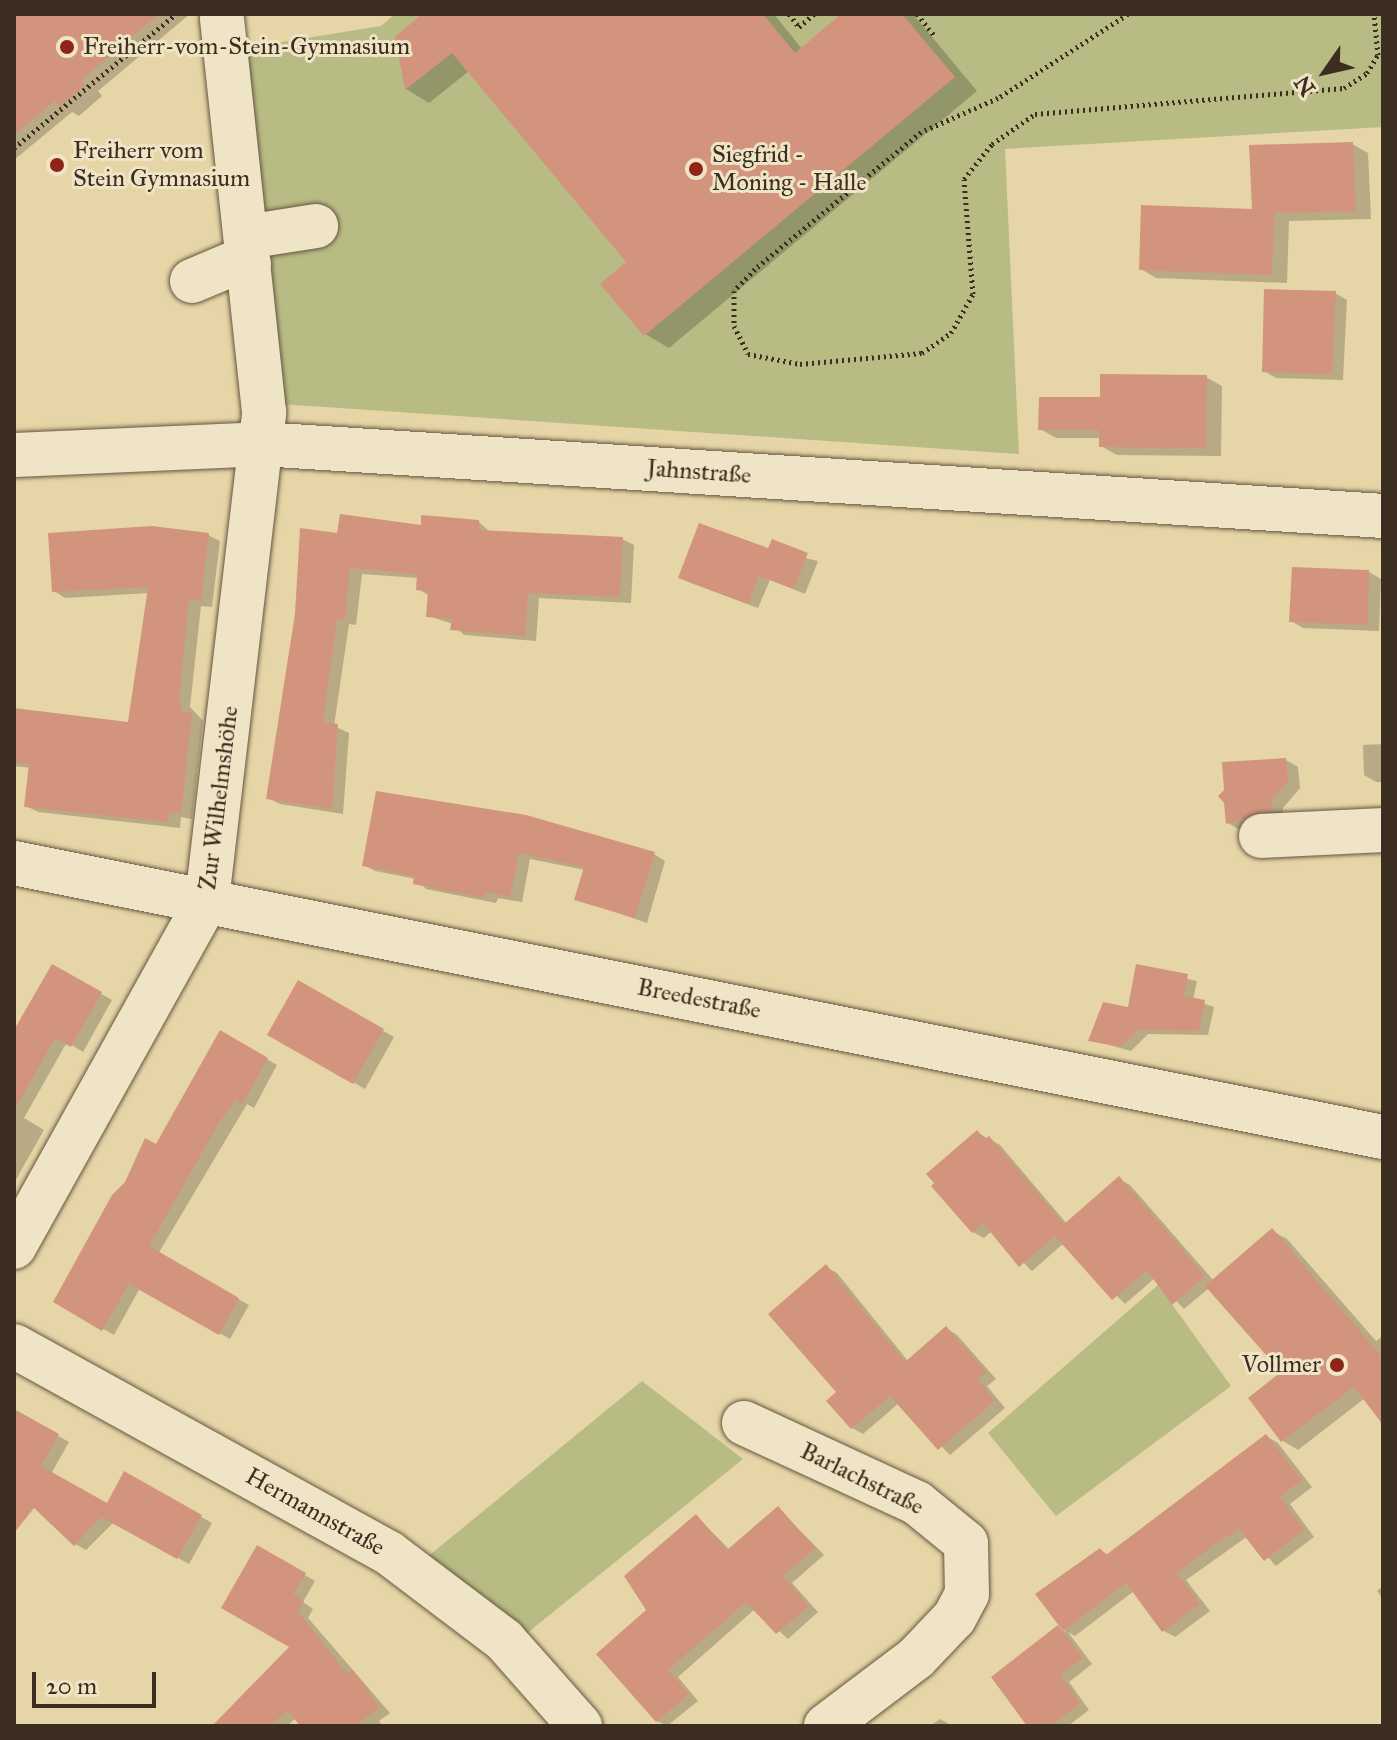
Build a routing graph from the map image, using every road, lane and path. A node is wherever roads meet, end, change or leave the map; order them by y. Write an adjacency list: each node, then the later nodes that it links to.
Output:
1 (176, 14): 9 (path)
2 (789, 14): 3 (path)
3 (814, 14)
4 (917, 14): 8 (path)
5 (1128, 14): 6 (path)
6 (1374, 14)
7 (222, 18): 11 (street, Zur Wilhelmshöhe)
8 (934, 35)
9 (14, 148)
10 (316, 226): 11 (street)
11 (247, 250): 12 (street); 13 (street, Zur Wilhelmshöhe)
12 (192, 281)
13 (261, 444): 14 (street, Jahnstraße); 15 (street, Jahnstraße); 19 (street, Zur Wilhelmshöhe)
14 (14, 455)
15 (1383, 516)
16 (1383, 830): 17 (street)
17 (1261, 836)
18 (14, 863): 19 (street, Breedestraße)
19 (207, 900): 20 (street, Breedestraße); 21 (street, Zur Wilhelmshöhe)
20 (1383, 1137)
21 (14, 1247)
22 (14, 1346): 24 (street, Hermannstraße)
23 (744, 1423): 25 (street, Barlachstraße)
24 (580, 1726)
25 (826, 1726)

